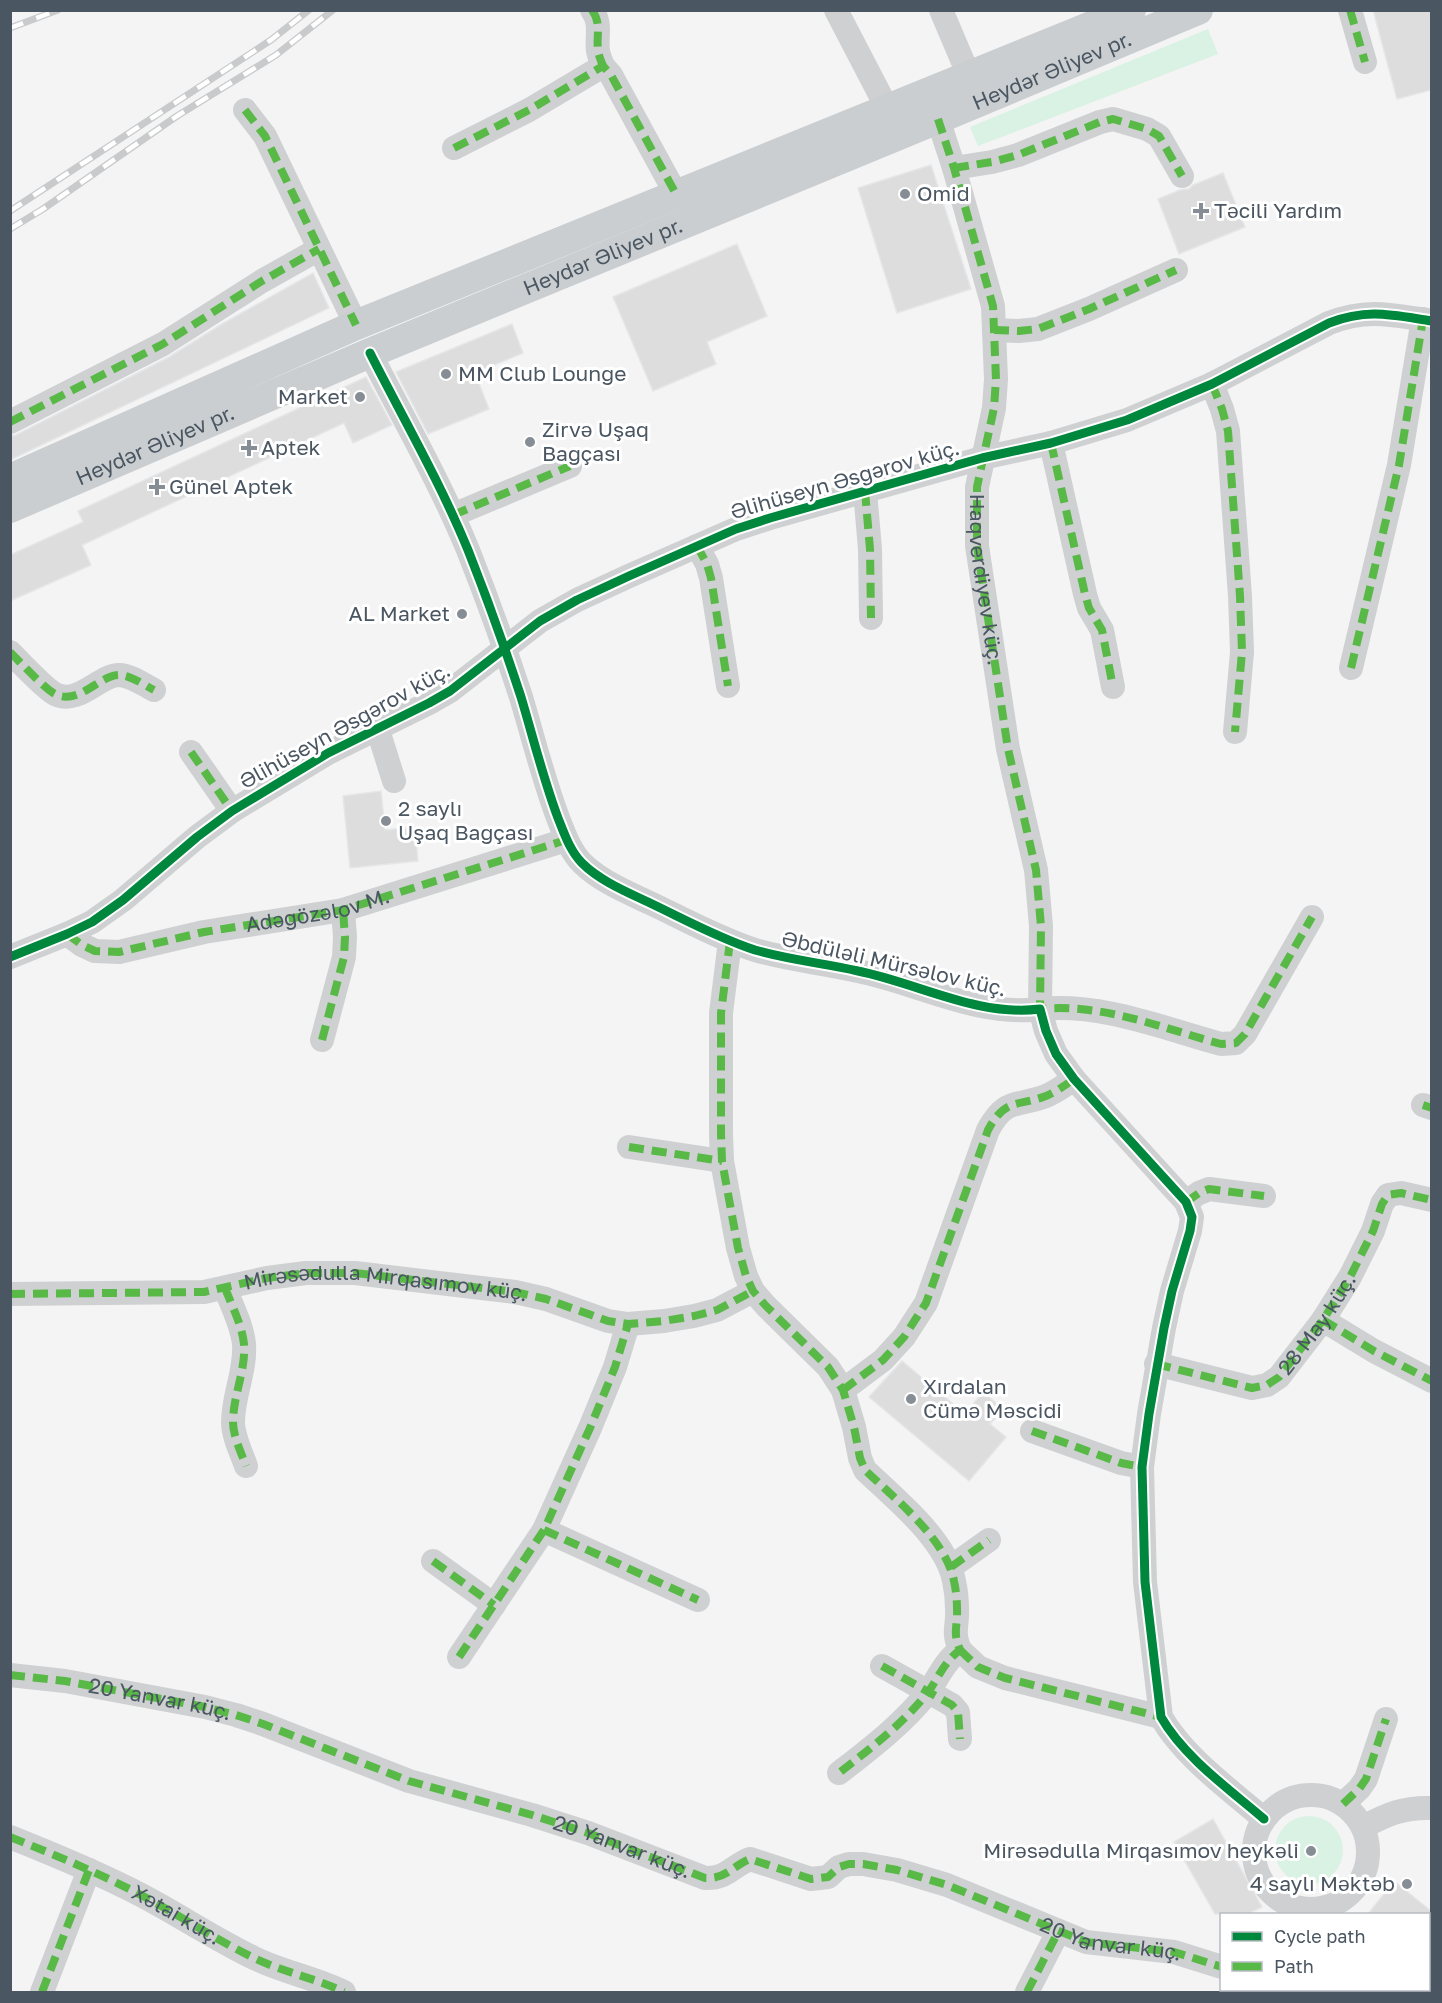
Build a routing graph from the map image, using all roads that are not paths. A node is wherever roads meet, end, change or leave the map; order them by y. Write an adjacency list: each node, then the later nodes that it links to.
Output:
1 (592, 10): 8 (street)
2 (836, 10): 12 (street)
3 (941, 10): 9 (street)
4 (1198, 10): 10 (main road, Heydər Əliyev pr.)
5 (1350, 10): 7 (street)
6 (1121, 12): 9 (main road, Heydər Əliyev pr.)
7 (1365, 62)
8 (603, 66): 13 (street); 16 (street)
9 (969, 76): 10 (main road, Heydər Əliyev pr.)
10 (932, 106): 12 (main road, Heydər Əliyev pr.); 14 (street, Haqverdiyev küç.); 22 (main road, Heydər Əliyev pr.)
11 (245, 110): 17 (street)
12 (888, 110): 16 (main road, Heydər Əliyev pr.)
13 (454, 148)
14 (954, 168): 15 (street); 21 (street, Haqverdiyev küç.)
15 (1182, 176)
16 (677, 196): 20 (main road, Heydər Əliyev pr.)
17 (319, 249): 20 (street); 24 (street)
18 (1176, 270): 21 (street)
19 (1427, 320): 23 (street, Əlihüseyn Əsgərov küç.); 36 (street)
20 (356, 325): 28 (main road, Heydər Əliyev pr.)
21 (994, 330): 26 (street, Haqverdiyev küç.)
22 (370, 352): 30 (main road, Heydər Əliyev pr.); 31 (street, Əbdüləli Mürsəlov küç.)
23 (1212, 384): 25 (street, Əlihüseyn Əsgərov küç.); 41 (street)
24 (10, 422)
25 (1051, 442): 26 (street, Əlihüseyn Əsgərov küç.); 38 (street)
26 (982, 458): 29 (street, Əlihüseyn Əsgərov küç.); 51 (street, Haqverdiyev küç.)
27 (570, 466): 31 (street)
28 (10, 479)
29 (865, 491): 32 (street, Əlihüseyn Əsgərov küç.); 33 (street)
30 (10, 508)
31 (453, 515): 34 (street, Əbdüləli Mürsəlov küç.)
32 (697, 546): 34 (street, Əlihüseyn Əsgərov küç.); 37 (street)
33 (871, 618)
34 (504, 648): 40 (street, Əlihüseyn Əsgərov küç.); 45 (street, Əbdüləli Mürsəlov küç.)
35 (10, 652): 39 (street)
36 (1351, 668)
37 (728, 686)
38 (1113, 687)
39 (154, 690)
40 (378, 727): 43 (street); 44 (street, Əlihüseyn Əsgərov küç.)
41 (1235, 732)
42 (191, 752): 44 (street)
43 (394, 781)
44 (232, 811): 48 (street, Əlihüseyn Əsgərov küç.)
45 (566, 840): 46 (street, Adəgözəlov M.); 49 (street, Əbdüləli Mürsəlov küç.)
46 (343, 910): 48 (street, Adəgözəlov M.); 52 (street)
47 (1312, 917): 51 (street, Əbdüləli Mürsəlov küç.)
48 (67, 934): 50 (street, Əlihüseyn Əsgərov küç.)
49 (730, 941): 51 (street, Əbdüləli Mürsəlov küç.); 55 (street)
50 (10, 957)
51 (1040, 1009): 53 (street)
52 (322, 1040)
53 (1074, 1078): 58 (street); 66 (street)
54 (628, 1147): 55 (street)
55 (722, 1161): 60 (street)
56 (1264, 1196): 58 (street)
57 (1431, 1200): 62 (street, 28 May küç.)
58 (1186, 1202): 64 (street)
59 (225, 1288): 61 (street, Mirəsədulla Mirqasımov küç.); 63 (street, Mirəsədulla Mirqasımov küç.); 68 (street)
60 (753, 1291): 63 (street, Mirəsədulla Mirqasımov küç.); 66 (street)
61 (10, 1294)
62 (1323, 1320): 64 (street, 28 May küç.); 65 (street)
63 (628, 1324): 70 (street)
64 (1156, 1364): 69 (street)
65 (1431, 1381)
66 (843, 1390): 73 (street)
67 (1032, 1431): 69 (street)
68 (246, 1466)
69 (1142, 1467): 81 (street)
70 (544, 1530): 74 (street); 75 (street)
71 (989, 1540): 73 (street)
72 (433, 1561): 75 (street)
73 (951, 1567): 76 (street)
74 (698, 1600)
75 (494, 1605): 77 (street)
76 (960, 1650): 80 (street); 81 (street)
77 (459, 1657)
78 (882, 1665): 80 (street)
79 (10, 1675): 93 (street, 20 Yanvar küç.)
80 (929, 1690): 83 (street); 84 (street)
81 (1161, 1717): 87 (street)
82 (1386, 1719): 85 (street)
83 (960, 1739)
84 (839, 1773)
85 (1343, 1804): 87 (street); 88 (street)
86 (1431, 1808): 88 (street)
87 (1264, 1819): 91 (street)
88 (1363, 1827): 92 (street)
89 (10, 1837): 90 (street, Xətai küç.)
90 (89, 1870): 95 (street, Xətai küç.); 96 (street)
91 (1290, 1910): 92 (street)
92 (1322, 1911)
93 (1058, 1932): 94 (street, 20 Yanvar küç.); 98 (street)
94 (1220, 1967)
95 (302, 1985): 97 (street, Xətai küç.)
96 (42, 1992)
97 (344, 1992)
98 (1027, 1992)

